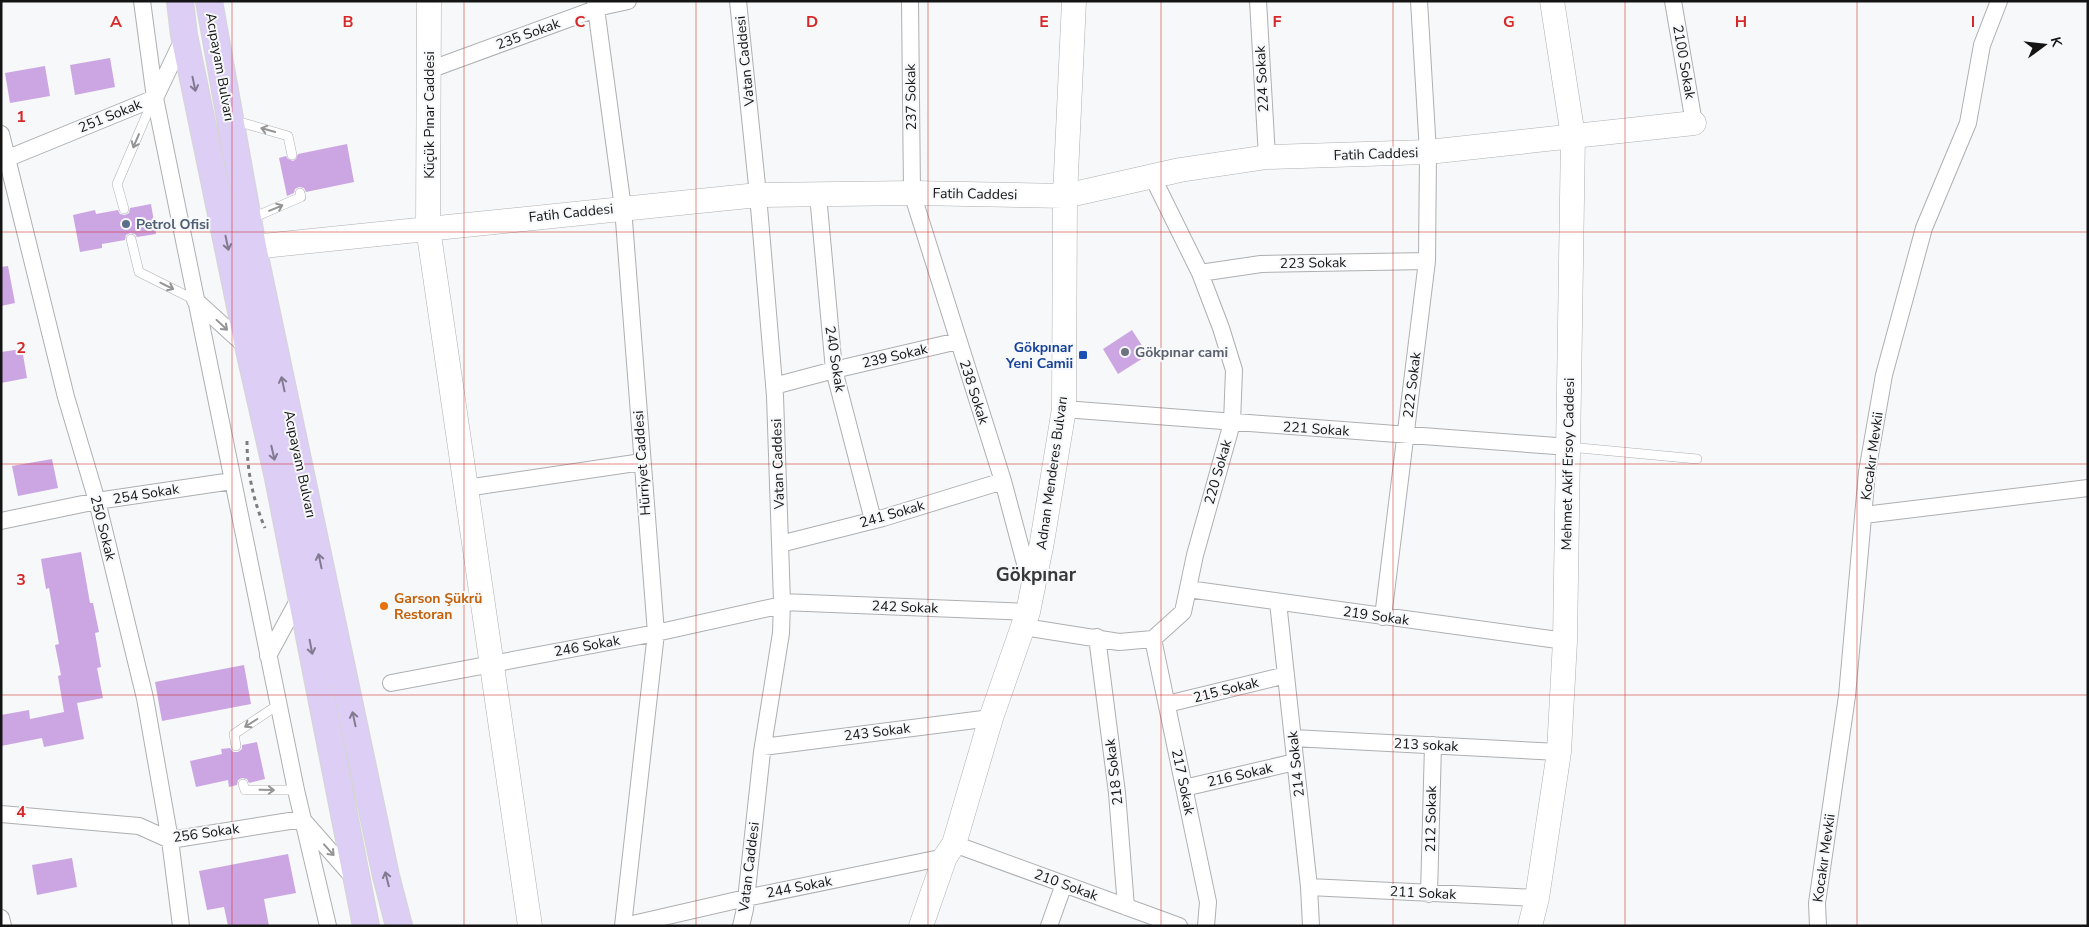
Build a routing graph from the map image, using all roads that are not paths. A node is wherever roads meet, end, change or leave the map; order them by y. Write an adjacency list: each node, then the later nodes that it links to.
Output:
1 (142, 1): 17 (street)
2 (180, 1): 15 (main road, Acıpayam Bulvarı)
3 (209, 1): 18 (main road, Acıpayam Bulvarı)
4 (430, 1): 16 (street, Küçük Pınar Caddesi)
5 (628, 1): 14 (street, 235 Sokak)
6 (738, 1): 30 (street, Vatan Caddesi)
7 (910, 1): 29 (street, 237 Sokak)
8 (1074, 1): 31 (street, Adnan Menderes Bulvarı)
9 (1258, 1): 24 (street, 224 Sokak)
10 (1419, 1): 22 (street, 222 Sokak)
11 (1552, 1): 21 (street, Mehmet Akif Ersoy Caddesi)
12 (1673, 1): 19 (street, 2100 Sokak)
13 (1999, 1): 56 (street, Kocakır Mevkii)
14 (595, 5): 16 (street, 235 Sokak); 32 (street, Hürriyet Caddesi)
15 (184, 35): 17 (street, 251 Sokak); 42 (main road, Acıpayam Bulvarı, one-way to 42)
16 (429, 70): 35 (street, Küçük Pınar Caddesi)
17 (155, 98): 25 (street, 251 Sokak); 33 (lane, one-way to 33); 40 (street)
18 (229, 119): 23 (lane, one-way to 18); 34 (main road, Acıpayam Bulvarı)
19 (1694, 123): 21 (street, Fatih Caddesi)
20 (1, 134): 25 (street, 250 Sokak)
21 (1573, 136): 22 (street, Fatih Caddesi); 48 (street, Mehmet Akif Ersoy Caddesi)
22 (1428, 152): 24 (street, Fatih Caddesi); 38 (street, 222 Sokak)
23 (292, 155)
24 (1267, 157): 26 (street, Fatih Caddesi)
25 (4, 159): 55 (street, 250 Sokak)
26 (1152, 176): 31 (street, Fatih Caddesi); 39 (street, 220 Sokak)
27 (300, 194): 34 (lane, one-way to 27)
28 (818, 194): 29 (street, Fatih Caddesi); 30 (street, Fatih Caddesi); 43 (street, 240 Sokak)
29 (912, 194): 31 (street, Fatih Caddesi); 41 (street, 238 Sokak)
30 (758, 195): 32 (street, Fatih Caddesi); 44 (street, Vatan Caddesi)
31 (1065, 196): 45 (street, Adnan Menderes Bulvarı)
32 (623, 208): 35 (street, Fatih Caddesi); 50 (street, Hürriyet Caddesi)
33 (124, 209)
34 (248, 220): 37 (main road, Acıpayam Bulvarı)
35 (428, 228): 37 (street, Fatih Caddesi); 53 (street, Küçük Pınar Caddesi)
36 (131, 239): 40 (lane, one-way to 40)
37 (253, 247): 103 (main road, Acıpayam Bulvarı, one-way to 37)
38 (1427, 261): 39 (street, 223 Sokak); 47 (street, 222 Sokak)
39 (1200, 274): 46 (street, 220 Sokak)
40 (195, 300): 42 (street, one-way to 42); 51 (street)
41 (958, 341): 43 (street, 239 Sokak); 52 (street, 238 Sokak)
42 (249, 350): 61 (main road, Acıpayam Bulvarı, one-way to 61)
43 (834, 370): 44 (street, 239 Sokak); 57 (street, 240 Sokak)
44 (774, 386): 59 (street, Vatan Caddesi)
45 (1064, 409): 46 (street, 221 Sokak); 64 (street, Adnan Menderes Bulvarı)
46 (1232, 423): 47 (street, 221 Sokak); 60 (street, 220 Sokak)
47 (1406, 435): 48 (street, 221 Sokak); 65 (street, 222 Sokak)
48 (1569, 448): 49 (lane); 69 (street, Mehmet Akif Ersoy Caddesi)
49 (1697, 459)
50 (642, 462): 53 (street); 66 (street, Hürriyet Caddesi)
51 (232, 480): 55 (street, 254 Sokak); 70 (street)
52 (1003, 481): 57 (street, 241 Sokak); 64 (street, 238 Sokak)
53 (466, 488): 71 (street, Küçük Pınar Caddesi)
54 (2088, 488): 56 (street)
55 (97, 501): 58 (street, 254 Sokak); 88 (street, 250 Sokak)
56 (1864, 515): 113 (street, Kocakır Mevkii)
57 (873, 520): 59 (street, 241 Sokak)
58 (1, 522)
59 (780, 544): 63 (street, Vatan Caddesi)
60 (1188, 589): 62 (street, 219 Sokak); 68 (street, 220 Sokak)
61 (301, 595): 70 (street); 90 (main road, Acıpayam Bulvarı, one-way to 90)
62 (1278, 602): 65 (street, 219 Sokak); 72 (street, 214 Sokak)
63 (782, 604): 64 (street, 242 Sokak); 66 (street, 246 Sokak); 80 (street, Vatan Caddesi)
64 (1028, 610): 67 (street); 76 (street, Adnan Menderes Bulvarı)
65 (1383, 617): 69 (street, 219 Sokak)
66 (656, 633): 71 (street, 246 Sokak); 105 (street, Hürriyet Caddesi)
67 (1097, 637): 68 (street); 96 (street, 218 Sokak)
68 (1153, 640): 74 (street, 217 Sokak)
69 (1565, 641): 81 (street, Mehmet Akif Ersoy Caddesi)
70 (268, 656): 75 (street)
71 (492, 663): 73 (street, 246 Sokak); 104 (street, Küçük Pınar Caddesi)
72 (1286, 675): 74 (street, 215 Sokak); 77 (street, 214 Sokak)
73 (391, 683)
74 (1167, 704): 84 (street, 217 Sokak)
75 (278, 705): 79 (lane, one-way to 79); 85 (street)
76 (991, 718): 80 (street, 243 Sokak); 89 (street, Adnan Menderes Bulvarı)
77 (1293, 738): 78 (street, 213 sokak); 82 (street, 214 Sokak)
78 (1433, 745): 81 (street, 213 sokak); 93 (street, 212 Sokak)
79 (236, 746)
80 (764, 747): 94 (street, Vatan Caddesi)
81 (1559, 752): 95 (street, Mehmet Akif Ersoy Caddesi)
82 (1295, 762): 84 (street, 216 Sokak); 92 (street, 214 Sokak)
83 (243, 784): 85 (lane, one-way to 85)
84 (1184, 788): 110 (street, 217 Sokak)
85 (296, 790): 87 (street)
86 (1, 814): 88 (street, 256 Sokak)
87 (302, 819): 88 (street, 256 Sokak); 90 (street, one-way to 90); 101 (street)
88 (170, 840): 100 (street, 250 Sokak)
89 (949, 850): 91 (street, 210 Sokak); 94 (street, 244 Sokak); 107 (street, Adnan Menderes Bulvarı)
90 (356, 880): 102 (main road, Acıpayam Bulvarı)
91 (1064, 884): 96 (street, 210 Sokak); 108 (street)
92 (1309, 887): 93 (street, 211 Sokak); 111 (street, 214 Sokak)
93 (1429, 894): 95 (street, 211 Sokak)
94 (746, 898): 105 (street, 244 Sokak); 106 (street, Vatan Caddesi)
95 (1537, 898): 112 (street, Mehmet Akif Ersoy Caddesi)
96 (1126, 906): 98 (street, 210 Sokak)
97 (1, 918): 99 (street)
98 (1149, 921): 109 (street, 210 Sokak)
99 (3, 926)
100 (181, 926)
101 (328, 926)
102 (366, 926)
103 (400, 926)
104 (530, 926)
105 (623, 926)
106 (741, 926)
107 (921, 926)
108 (1049, 926)
109 (1179, 926)
110 (1206, 926)
111 (1310, 926)
112 (1530, 926)
113 (1818, 926)

